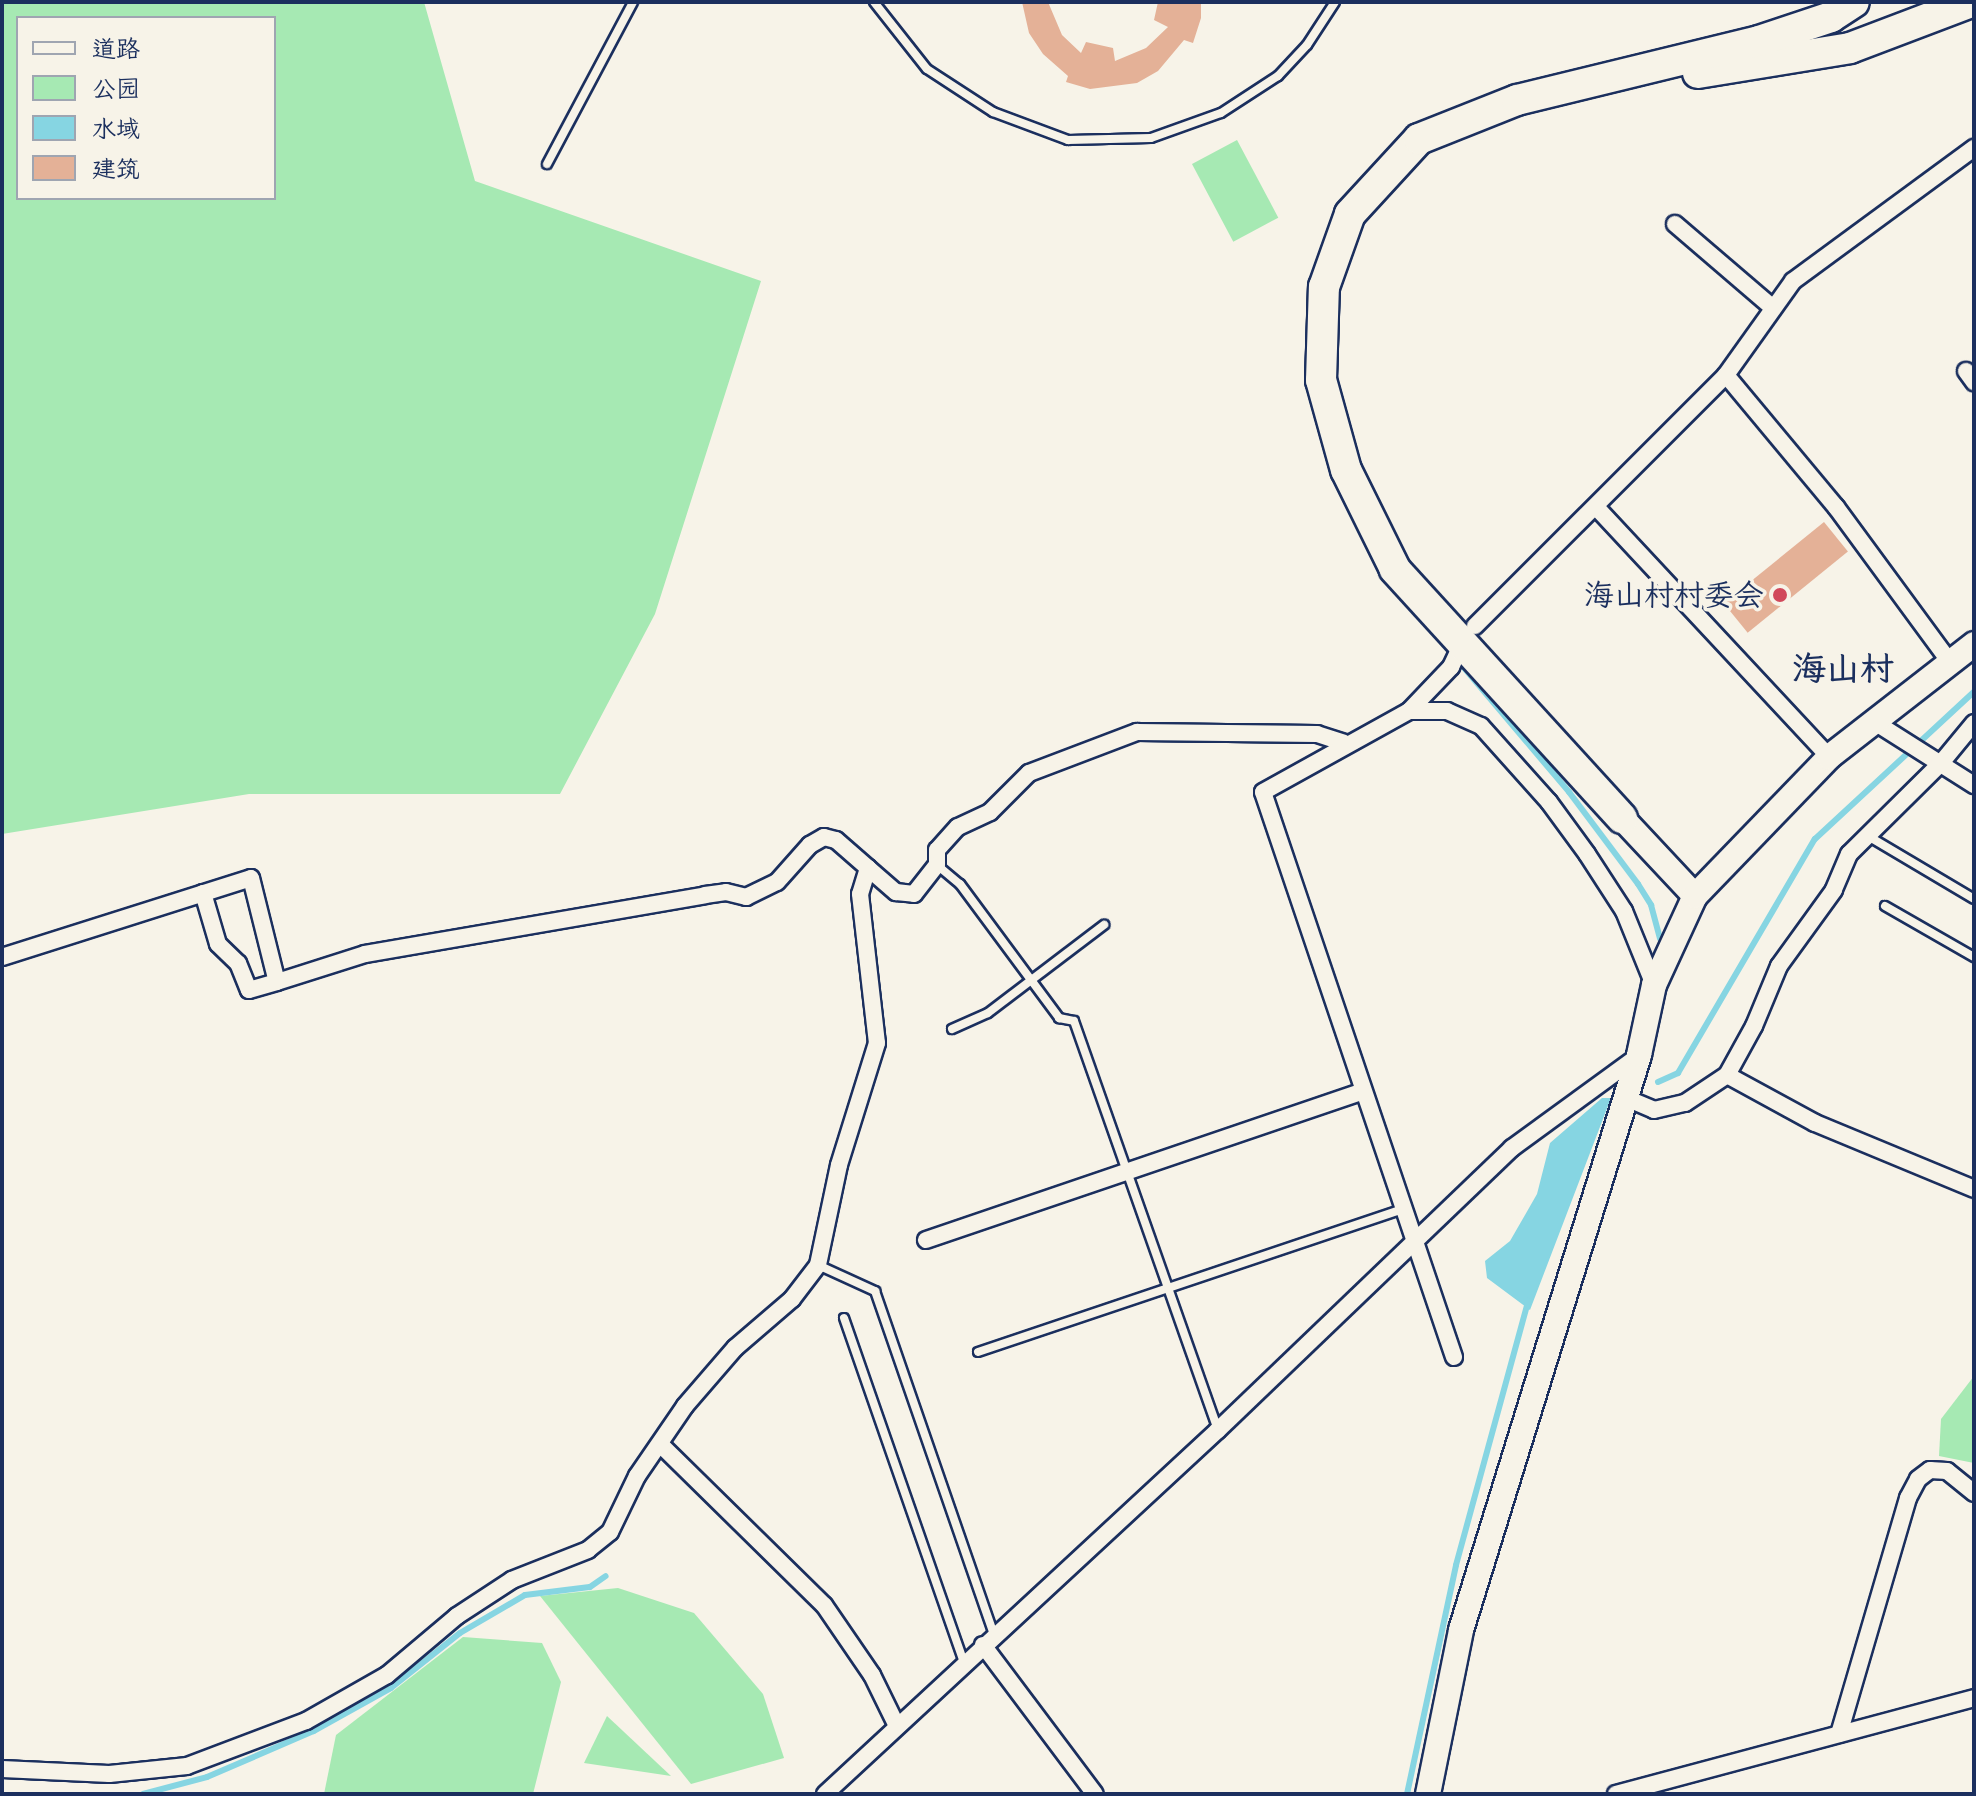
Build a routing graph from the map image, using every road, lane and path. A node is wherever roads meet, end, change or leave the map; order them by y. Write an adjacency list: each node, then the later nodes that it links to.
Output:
1 (633, 2): 8 (lane)
2 (874, 2): 3 (lane)
3 (1335, 2)
4 (1854, 2): 6 (highway)
5 (1971, 2): 6 (highway)
6 (1581, 87): 24 (highway)
7 (1974, 148): 10 (street)
8 (547, 164)
9 (1675, 224): 10 (street)
10 (1773, 308): 11 (street)
11 (1726, 375): 12 (street); 16 (street)
12 (1597, 508): 13 (street); 21 (street)
13 (1475, 626)
14 (1974, 644): 16 (street)
15 (1455, 660): 17 (street)
16 (1950, 662): 18 (street)
17 (1409, 711): 20 (street); 37 (street)
18 (1873, 721): 21 (street); 22 (street)
19 (1974, 723): 22 (street)
20 (1344, 743): 26 (street); 41 (street)
21 (1829, 757): 29 (street)
22 (1941, 763): 23 (street); 25 (street)
23 (1974, 785)
24 (1622, 818): 29 (street)
25 (1866, 835): 30 (lane); 40 (street)
26 (937, 865): 27 (street); 35 (lane)
27 (868, 868): 36 (street); 48 (street)
28 (203, 893): 33 (street); 36 (street); 36 (street)
29 (1695, 896): 37 (street)
30 (1974, 899)
31 (1885, 906): 34 (lane)
32 (1104, 925): 35 (lane)
33 (2, 957)
34 (1974, 957)
35 (1030, 981): 38 (lane); 43 (lane)
36 (277, 982)
37 (1654, 985): 39 (street)
38 (952, 1029)
39 (1639, 1055): 42 (street); 47 (street)
40 (1727, 1075): 42 (street); 44 (street)
41 (1363, 1091): 43 (street); 45 (street)
42 (1626, 1098): 64 (street)
43 (1127, 1171): 46 (street); 49 (lane)
44 (1974, 1189)
45 (1403, 1209): 47 (street); 49 (lane)
46 (926, 1240)
47 (1414, 1241): 52 (street); 53 (street)
48 (818, 1265): 54 (street); 56 (lane)
49 (1169, 1289): 51 (lane); 53 (lane)
50 (844, 1318): 57 (lane)
51 (978, 1352)
52 (1454, 1357)
53 (1218, 1430): 56 (street)
54 (660, 1444): 59 (street); 61 (street)
55 (1974, 1493): 60 (street)
56 (988, 1640): 57 (street); 63 (street)
57 (964, 1662): 59 (street)
58 (1974, 1698): 60 (street)
59 (897, 1726): 62 (street)
60 (1839, 1734): 65 (street)
61 (2, 1769)
62 (825, 1794)
63 (1095, 1794)
64 (1428, 1794)
65 (1616, 1794)

